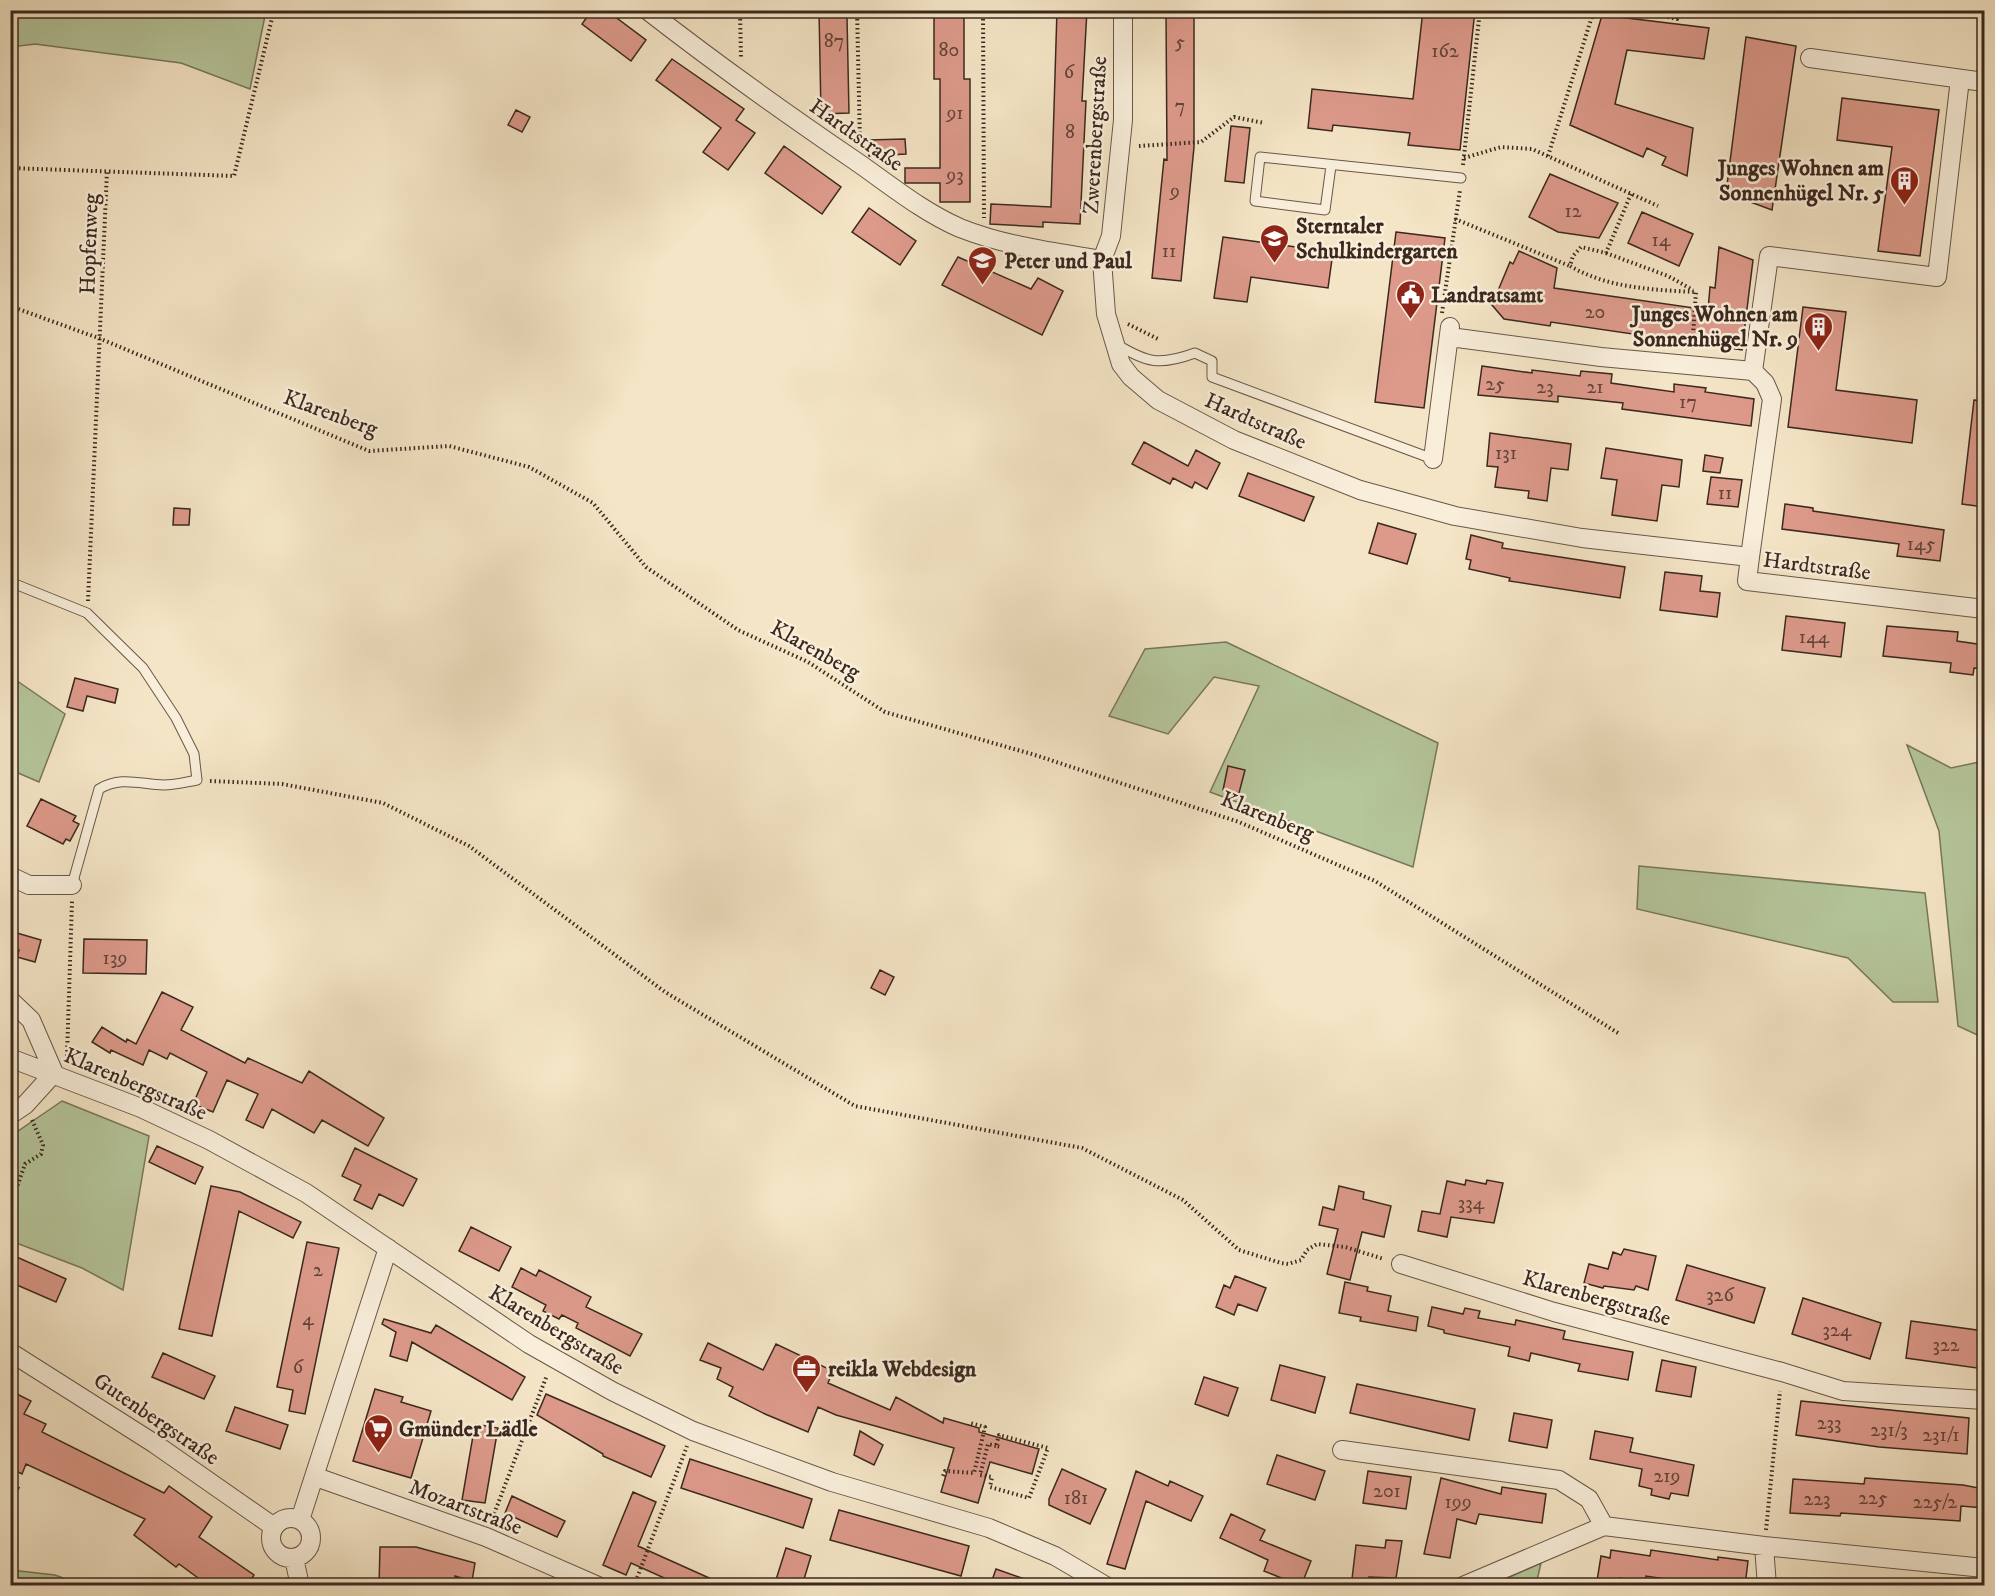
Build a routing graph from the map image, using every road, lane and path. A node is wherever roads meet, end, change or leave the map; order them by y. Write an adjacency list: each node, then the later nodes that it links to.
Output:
1 (274, 10): 21 (path, Hopfenweg)
2 (647, 10): 13 (street, Hardtstraße)
3 (740, 10): 13 (path)
4 (857, 10): 18 (path)
5 (982, 10): 26 (path)
6 (1123, 10): 15 (street, Zwerenbergstraße)
7 (1594, 10): 16 (path)
8 (1637, 10): 9 (path)
9 (1678, 10)
10 (1810, 58): 11 (street)
11 (1960, 79): 12 (street); 37 (street)
12 (1984, 82)
13 (742, 84): 18 (street, Hardtstraße)
14 (1264, 123): 15 (path)
15 (1120, 146): 28 (street, Zwerenbergstraße)
16 (1548, 156): 17 (path); 23 (path)
17 (1464, 158)
18 (860, 165): 26 (street, Hardtstraße)
19 (1331, 166): 19 (lane); 22 (lane)
20 (10, 168): 21 (path)
21 (107, 171): 33 (path, Hopfenweg)
22 (1461, 178)
23 (1631, 194): 24 (path); 27 (path)
24 (1658, 206)
25 (1455, 219): 29 (path)
26 (984, 237): 28 (street, Hardtstraße)
27 (1606, 253): 29 (path); 30 (path)
28 (1102, 260): 32 (street, Hardtstraße)
29 (1570, 266): 30 (path)
30 (1696, 292): 36 (path)
31 (10, 306): 33 (path, Klarenberg)
32 (1106, 314): 34 (path); 35 (street, Hardtstraße)
33 (101, 339): 42 (path, Hopfenweg); 47 (path, Klarenberg)
34 (1158, 339)
35 (1112, 342): 38 (lane); 39 (street, Hardtstraße)
36 (1693, 343)
37 (1753, 371): 38 (street); 39 (street)
38 (1432, 459)
39 (1750, 557): 41 (street, Hardtstraße)
40 (10, 582): 42 (lane)
41 (1984, 609)
42 (87, 613): 43 (lane)
43 (197, 780): 45 (lane); 53 (path)
44 (10, 876): 45 (street)
45 (72, 885): 49 (path)
46 (10, 1000): 49 (street)
47 (1617, 1033)
48 (10, 1058): 49 (street, Klarenbergstraße)
49 (54, 1073): 50 (street); 52 (street, Klarenbergstraße)
50 (18, 1110): 51 (path)
51 (10, 1189)
52 (388, 1248): 55 (street, Klarenbergstraße); 64 (street)
53 (1401, 1264): 56 (street, Klarenbergstraße)
54 (10, 1352): 69 (street, Gutenbergstraße)
55 (554, 1358): 59 (street, Klarenbergstraße); 70 (path)
56 (1782, 1372): 57 (street, Klarenbergstraße); 71 (path)
57 (1984, 1400)
58 (969, 1425): 63 (path)
59 (693, 1431): 76 (path); 77 (street, Klarenbergstraße)
60 (996, 1446): 60 (path); 61 (path)
61 (1001, 1447)
62 (1342, 1450): 68 (street)
63 (943, 1476)
64 (316, 1477): 67 (street); 70 (street, Mozartstraße)
65 (10, 1484): 66 (path)
66 (21, 1490)
67 (300, 1520): 69 (street); 72 (street)
68 (1604, 1526): 71 (street); 78 (street)
69 (274, 1527): 72 (street)
70 (486, 1537): 75 (street, Mozartstraße)
71 (1764, 1546): 73 (street); 79 (street)
72 (294, 1558): 74 (street)
73 (1984, 1568)
74 (300, 1586)
75 (598, 1586)
76 (634, 1586)
77 (1106, 1586)
78 (1463, 1586)
79 (1767, 1586)

